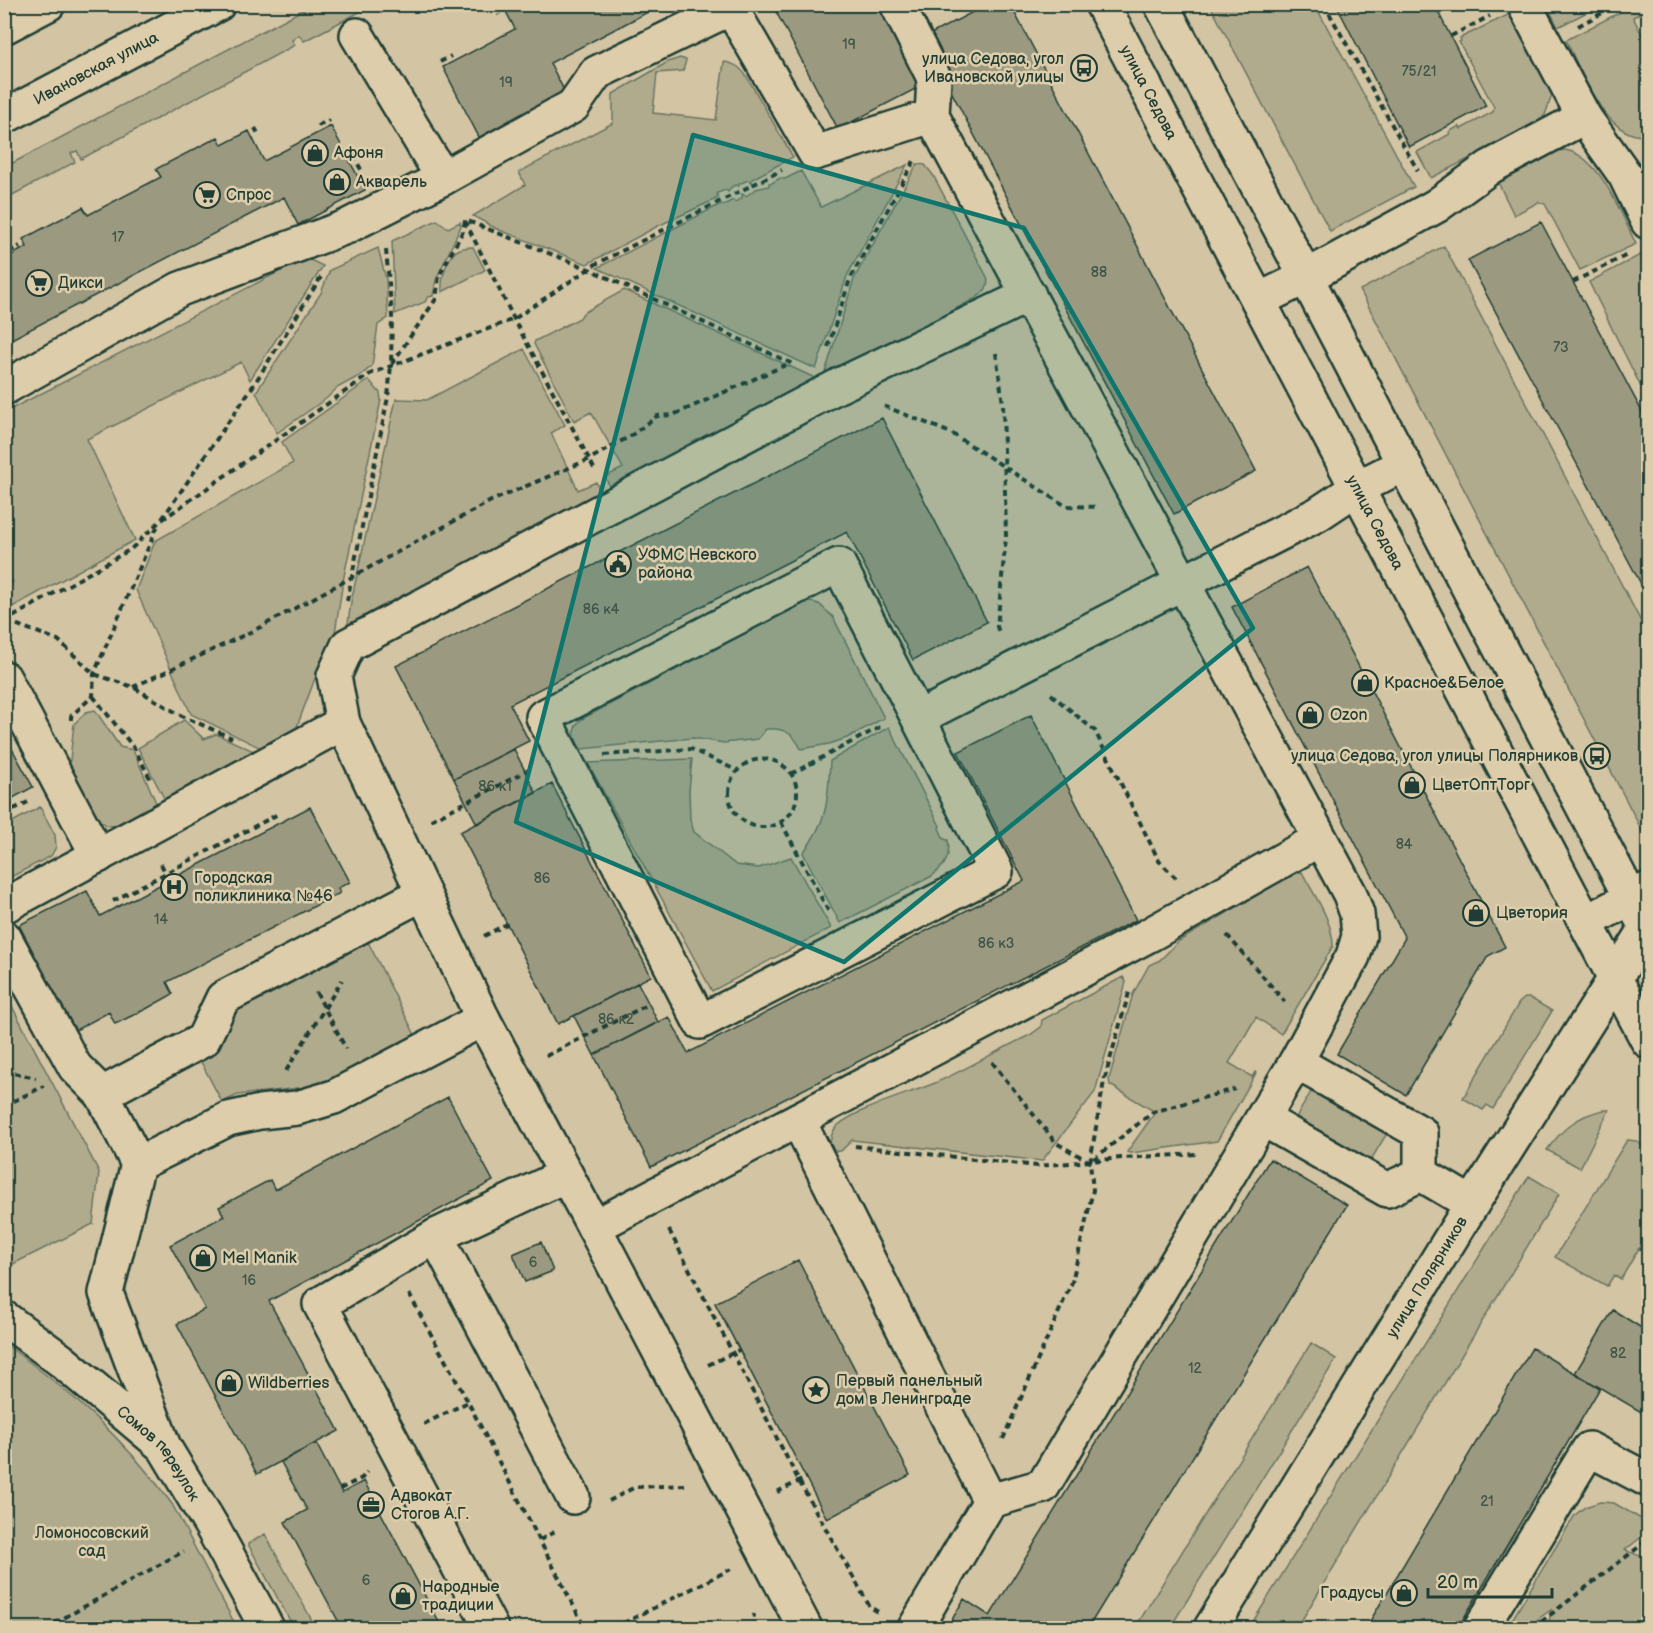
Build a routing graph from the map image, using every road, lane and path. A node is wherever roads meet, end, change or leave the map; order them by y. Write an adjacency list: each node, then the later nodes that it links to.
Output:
1 (48, 4): 11 (main road)
2 (218, 4): 18 (main road, Ивановская улица)
3 (897, 4): 17 (main road)
4 (1102, 4): 40 (main road, улица Седова)
5 (1161, 4): 37 (main road)
6 (1324, 4): 29 (path)
7 (1619, 4): 14 (path)
8 (494, 5): 10 (path)
9 (1512, 8): 13 (path); 14 (main road)
10 (499, 15)
11 (4, 27)
12 (357, 35): 28 (main road)
13 (1451, 36)
14 (1545, 43): 19 (main road)
15 (452, 56): 16 (path)
16 (441, 62)
17 (932, 116): 24 (main road); 39 (main road); 45 (path)
18 (4, 117)
19 (1584, 117): 26 (main road); 29 (main road)
20 (329, 120): 21 (path)
21 (318, 126)
22 (255, 128): 23 (path)
23 (260, 137)
24 (815, 153): 28 (main road); 36 (path)
25 (353, 155): 27 (path)
26 (1637, 169): 31 (main road)
27 (363, 173)
28 (442, 178): 30 (main road)
29 (1436, 206): 37 (main road)
30 (376, 211): 33 (main road); 44 (path)
31 (1644, 215): 38 (path)
32 (465, 220): 36 (path); 42 (path); 44 (path)
33 (330, 232): 46 (main road); 55 (path)
34 (20, 246): 35 (path)
35 (9, 252)
36 (589, 269): 42 (path); 43 (path)
37 (1306, 277): 40 (main road); 50 (main road)
38 (1573, 282)
39 (1029, 295): 41 (main road); 54 (main road)
40 (1258, 300): 52 (main road, улица Седова)
41 (990, 313): 45 (main road); 51 (path)
42 (514, 319): 44 (path); 49 (path)
43 (791, 363): 45 (path); 49 (path)
44 (391, 365): 55 (path); 56 (path)
45 (828, 381): 51 (path); 53 (main road)
46 (4, 388)
47 (1648, 410): 48 (path)
48 (1643, 413)
49 (590, 459): 53 (path); 56 (path)
50 (1404, 464): 52 (main road); 81 (main road)
51 (1005, 467): 54 (path); 60 (path)
52 (1357, 488): 57 (main road); 86 (main road, улица Седова)
53 (614, 504): 59 (main road)
54 (1141, 508): 57 (main road)
55 (159, 522): 58 (path); 61 (path)
56 (351, 577): 59 (path); 63 (path)
57 (1183, 582): 60 (main road); 77 (main road)
58 (5, 621): 61 (path)
59 (348, 645): 66 (main road)
60 (1018, 667): 65 (main road); 85 (path)
61 (94, 674): 63 (path); 64 (path)
62 (4, 678): 78 (main road)
63 (134, 687): 69 (path)
64 (93, 696): 67 (path); 75 (path)
65 (915, 714): 68 (main road); 72 (path); 92 (main road)
66 (343, 723): 69 (main road); 82 (main road)
67 (70, 728)
68 (562, 754): 71 (path); 92 (main road)
69 (277, 758): 75 (main road)
70 (531, 769): 73 (path)
71 (738, 771): 72 (path); 76 (path)
72 (791, 774): 76 (path)
73 (459, 806)
74 (280, 813): 79 (path)
75 (170, 815): 78 (main road)
76 (781, 822): 92 (path)
77 (1320, 839): 85 (main road); 100 (main road)
78 (98, 856): 84 (main road)
79 (166, 873): 80 (path); 83 (path)
80 (169, 880)
81 (1640, 893): 86 (main road); 89 (main road)
82 (422, 894): 93 (main road); 98 (main road)
83 (113, 901)
84 (4, 906)
85 (1201, 906): 90 (main road); 100 (path)
86 (1586, 922): 95 (main road, улица Седова)
87 (507, 924): 88 (path)
88 (501, 927)
89 (1648, 929): 95 (main road, улица Полярников)
90 (1149, 935): 99 (main road); 112 (path)
91 (4, 937): 107 (main road)
92 (848, 946)
93 (298, 959): 97 (path); 107 (main road)
94 (348, 970): 97 (path)
95 (1615, 977): 102 (main road, улица Седова); 118 (main road, улица Полярников)
96 (644, 1006): 101 (path)
97 (325, 1009): 106 (path); 108 (path)
98 (483, 1019): 106 (main road); 115 (main road)
99 (968, 1030): 110 (main road); 112 (path)
100 (1312, 1033): 104 (main road)
101 (580, 1038)
102 (1648, 1041)
103 (4, 1071): 105 (path)
104 (1291, 1071): 109 (main road); 112 (path); 114 (main road)
105 (42, 1079)
106 (364, 1082): 108 (main road)
107 (102, 1094): 113 (main road)
108 (260, 1112): 113 (main road)
109 (1263, 1119): 111 (main road); 114 (main road)
110 (798, 1120): 116 (main road); 117 (main road)
111 (1243, 1152): 112 (path); 130 (main road)
112 (1090, 1162): 116 (path); 130 (path)
113 (138, 1164): 125 (main road)
114 (1421, 1174): 118 (main road)
115 (566, 1175): 119 (main road); 120 (main road)
116 (826, 1175): 130 (main road)
117 (652, 1197): 119 (main road); 138 (path)
118 (1472, 1204): 145 (main road, улица Полярников)
119 (594, 1227): 128 (main road)
120 (436, 1236): 121 (main road); 131 (main road)
121 (391, 1262): 123 (path); 124 (main road)
122 (4, 1318): 125 (main road, Сомов переулок)
123 (468, 1402): 124 (path); 134 (path)
124 (392, 1440): 141 (main road)
125 (164, 1447): 140 (main road, Сомов переулок)
126 (362, 1478): 129 (path)
127 (1648, 1480): 146 (main road)
128 (728, 1484): 132 (path); 137 (main road)
129 (340, 1489)
130 (984, 1489): 138 (main road)
131 (573, 1497)
132 (606, 1503)
133 (559, 1529): 134 (path)
134 (540, 1540): 142 (path)
135 (1648, 1540): 147 (path)
136 (185, 1551): 139 (path)
137 (764, 1552): 143 (path); 144 (main road)
138 (901, 1623)
139 (46, 1629)
140 (267, 1629)
141 (491, 1629)
142 (585, 1629)
143 (614, 1629)
144 (805, 1629)
145 (1211, 1629)
146 (1481, 1629)
147 (1533, 1629)

